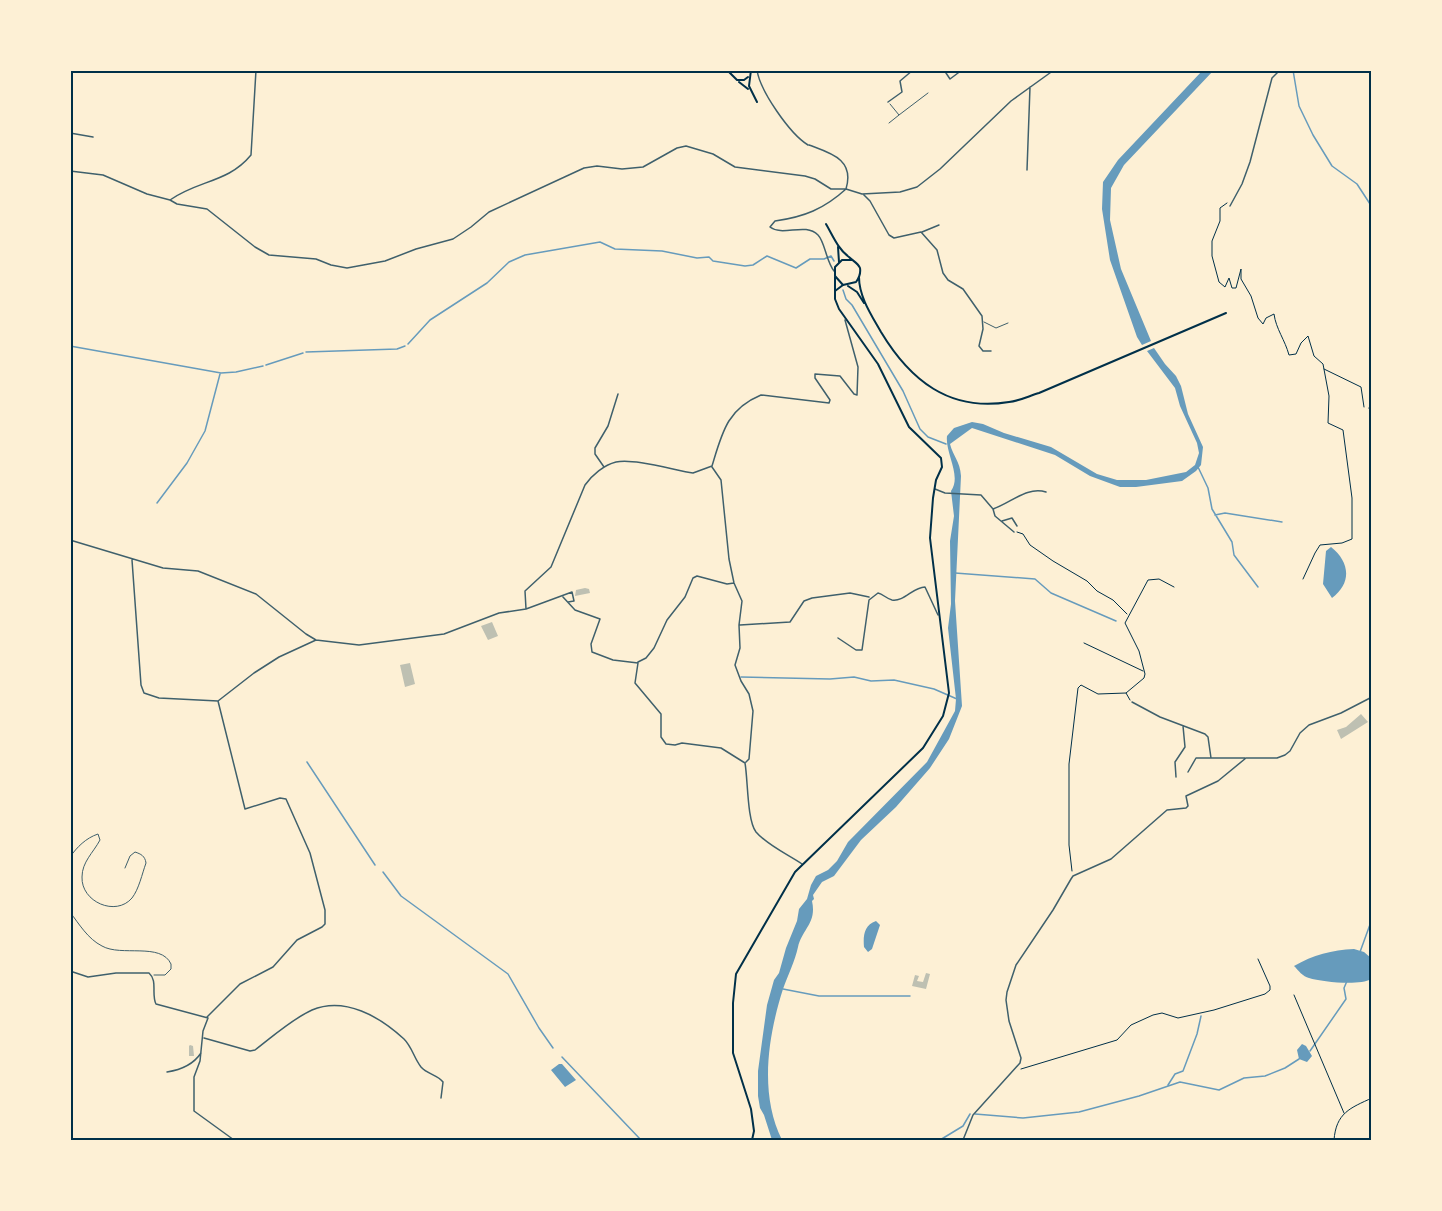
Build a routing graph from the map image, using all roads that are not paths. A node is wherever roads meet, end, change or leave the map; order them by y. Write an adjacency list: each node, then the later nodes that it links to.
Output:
1 (256, 70): 24 (street)
2 (728, 70): 10 (main road)
3 (757, 70): 22 (street)
4 (913, 70): 15 (street)
5 (944, 70): 6 (street)
6 (962, 70)
7 (1054, 70): 11 (street)
8 (1280, 70): 25 (street)
9 (751, 72): 10 (main road); 12 (main road)
10 (734, 79): 12 (main road)
11 (1030, 86): 20 (street); 23 (street)
12 (750, 91): 14 (main road)
13 (928, 93): 16 (lane)
14 (757, 102)
15 (888, 102): 16 (lane)
16 (899, 115): 17 (lane)
17 (889, 123)
18 (70, 133): 19 (street)
19 (93, 136)
20 (1027, 170)
21 (70, 171): 24 (street)
22 (846, 189): 23 (street); 24 (street); 31 (street)
23 (862, 194): 28 (street)
24 (170, 200)
25 (1230, 206)
26 (826, 224): 29 (main road)
27 (939, 225): 28 (street)
28 (921, 232): 41 (street)
29 (837, 244): 30 (main road); 32 (main road)
30 (852, 260): 32 (main road); 35 (main road)
31 (828, 261): 32 (street); 33 (street)
32 (838, 263): 33 (main road)
33 (834, 272): 34 (main road)
34 (835, 276): 36 (main road); 37 (main road)
35 (859, 277): 36 (main road); 38 (main road)
36 (845, 285): 37 (main road); 38 (main road)
37 (835, 291): 40 (main road)
38 (868, 308): 39 (main road)
39 (1226, 313)
40 (845, 320): 47 (street); 49 (main road)
41 (984, 322): 42 (lane); 43 (street)
42 (1008, 323)
43 (992, 351)
44 (618, 394): 48 (street)
45 (1371, 406): 46 (street)
46 (1369, 408)
47 (712, 466): 48 (street); 57 (street)
48 (604, 468): 61 (street)
49 (935, 489): 51 (street); 62 (main road)
50 (1046, 492): 51 (street)
51 (993, 509): 52 (street)
52 (1001, 521): 53 (street); 54 (street)
53 (1017, 526)
54 (1014, 532)
55 (70, 540): 56 (street)
56 (132, 559): 65 (street); 68 (street)
57 (734, 583): 63 (street); 66 (street)
58 (562, 596): 60 (street); 60 (street); 61 (street)
59 (870, 597): 62 (street); 63 (street); 64 (street)
60 (568, 602): 66 (street)
61 (526, 609): 65 (street)
62 (940, 617): 77 (main road)
63 (739, 625): 73 (street)
64 (838, 638)
65 (316, 640): 68 (street)
66 (638, 663): 73 (street)
67 (1371, 697): 72 (street)
68 (218, 700): 82 (street)
69 (1132, 702): 70 (street)
70 (1183, 726): 71 (street); 75 (street)
71 (1211, 758): 72 (street); 74 (street)
72 (1246, 758): 89 (street)
73 (745, 763): 77 (street)
74 (1188, 772)
75 (1176, 777)
76 (70, 857): 78 (lane)
77 (803, 864): 88 (main road)
78 (124, 868)
79 (70, 912): 81 (lane)
80 (70, 971): 81 (street)
81 (152, 976): 82 (street)
82 (207, 1017): 83 (street)
83 (203, 1038): 84 (street); 86 (street)
84 (201, 1052): 85 (street); 87 (street)
85 (166, 1072)
86 (441, 1098)
87 (234, 1140)
88 (752, 1140)
89 (963, 1140)

